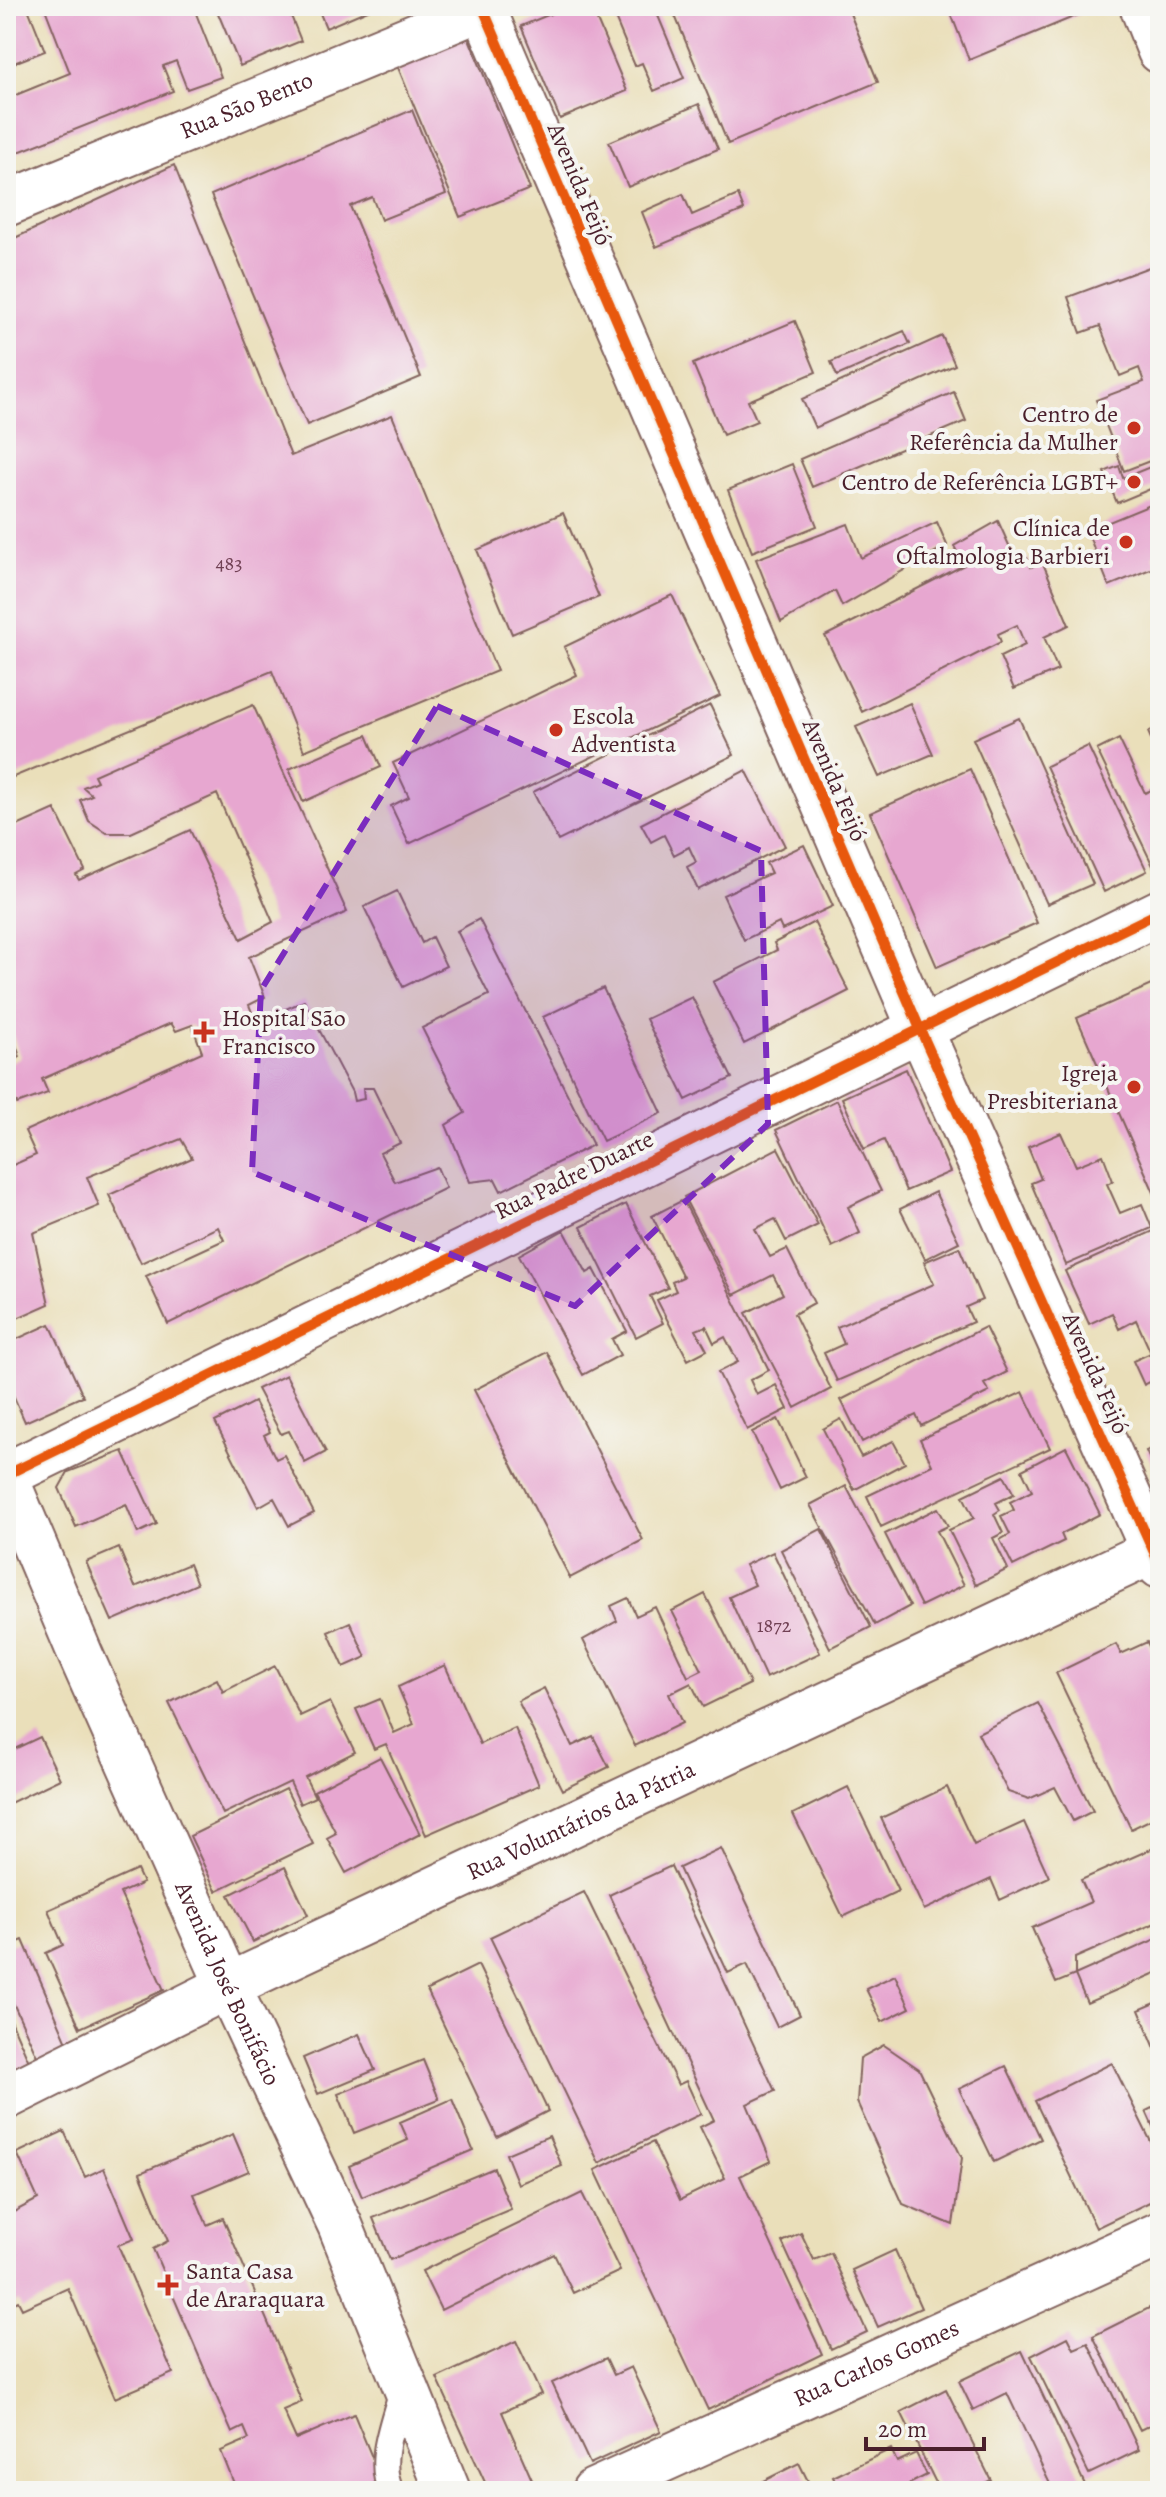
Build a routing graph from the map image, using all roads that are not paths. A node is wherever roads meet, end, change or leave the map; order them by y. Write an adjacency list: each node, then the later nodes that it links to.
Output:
1 (1142, 6): 3 (street)
2 (484, 7): 4 (street, Rua São Bento); 6 (street, Avenida Feijó)
3 (1160, 51)
4 (6, 204)
5 (1160, 912): 6 (street, Rua Padre Duarte)
6 (920, 1029): 7 (street, Rua Padre Duarte); 8 (street, Avenida Feijó)
7 (6, 1476): 9 (street, Avenida José Bonifácio)
8 (1158, 1555): 9 (street, Rua Voluntários da Pátria)
9 (228, 1986): 10 (street, Rua Voluntários da Pátria); 12 (street, Avenida José Bonifácio)
10 (6, 2097)
11 (1160, 2234): 15 (street, Rua Carlos Gomes)
12 (404, 2383): 13 (lane); 14 (street, Avenida José Bonifácio)
13 (391, 2491)
14 (448, 2491)
15 (594, 2491)

